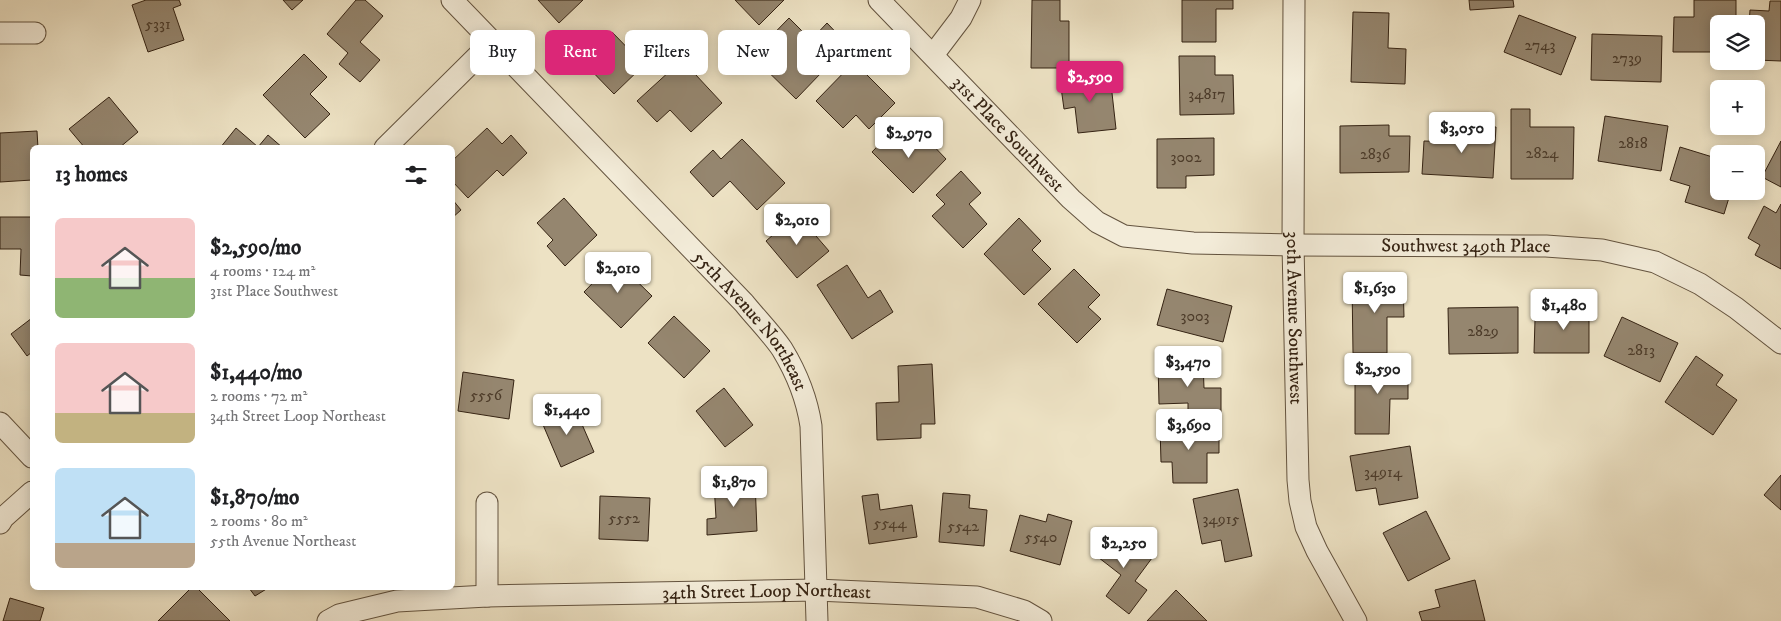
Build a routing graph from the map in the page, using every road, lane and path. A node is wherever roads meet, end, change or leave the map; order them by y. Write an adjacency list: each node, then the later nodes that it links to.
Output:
1 (452, 0): 5 (street, 55th Avenue Northeast)
2 (879, 0): 8 (street, 31st Place Southwest)
3 (970, 0): 8 (street)
4 (1294, 0): 13 (street, 30th Avenue Southwest)
5 (481, 30)
6 (0, 33): 7 (street)
7 (35, 33)
8 (933, 56): 12 (street, 31st Place Southwest)
9 (470, 64): 11 (street)
10 (524, 75): 20 (street, 55th Avenue Northeast)
11 (388, 145)
12 (1124, 236): 13 (street, Southwest 349th Place)
13 (1293, 246): 14 (street, Southwest 349th Place); 25 (street, 30th Avenue Southwest)
14 (1781, 343)
15 (0, 423): 16 (street)
16 (30, 456)
17 (30, 494): 19 (street)
18 (487, 503): 21 (street)
19 (0, 523)
20 (816, 590): 21 (street, 34th Street Loop Northeast); 23 (street, 55th Avenue Northeast); 24 (street, 34th Street Loop Northeast)
21 (487, 596): 22 (street, 34th Street Loop Northeast)
22 (328, 621)
23 (817, 621)
24 (1042, 621)
25 (1356, 621)

